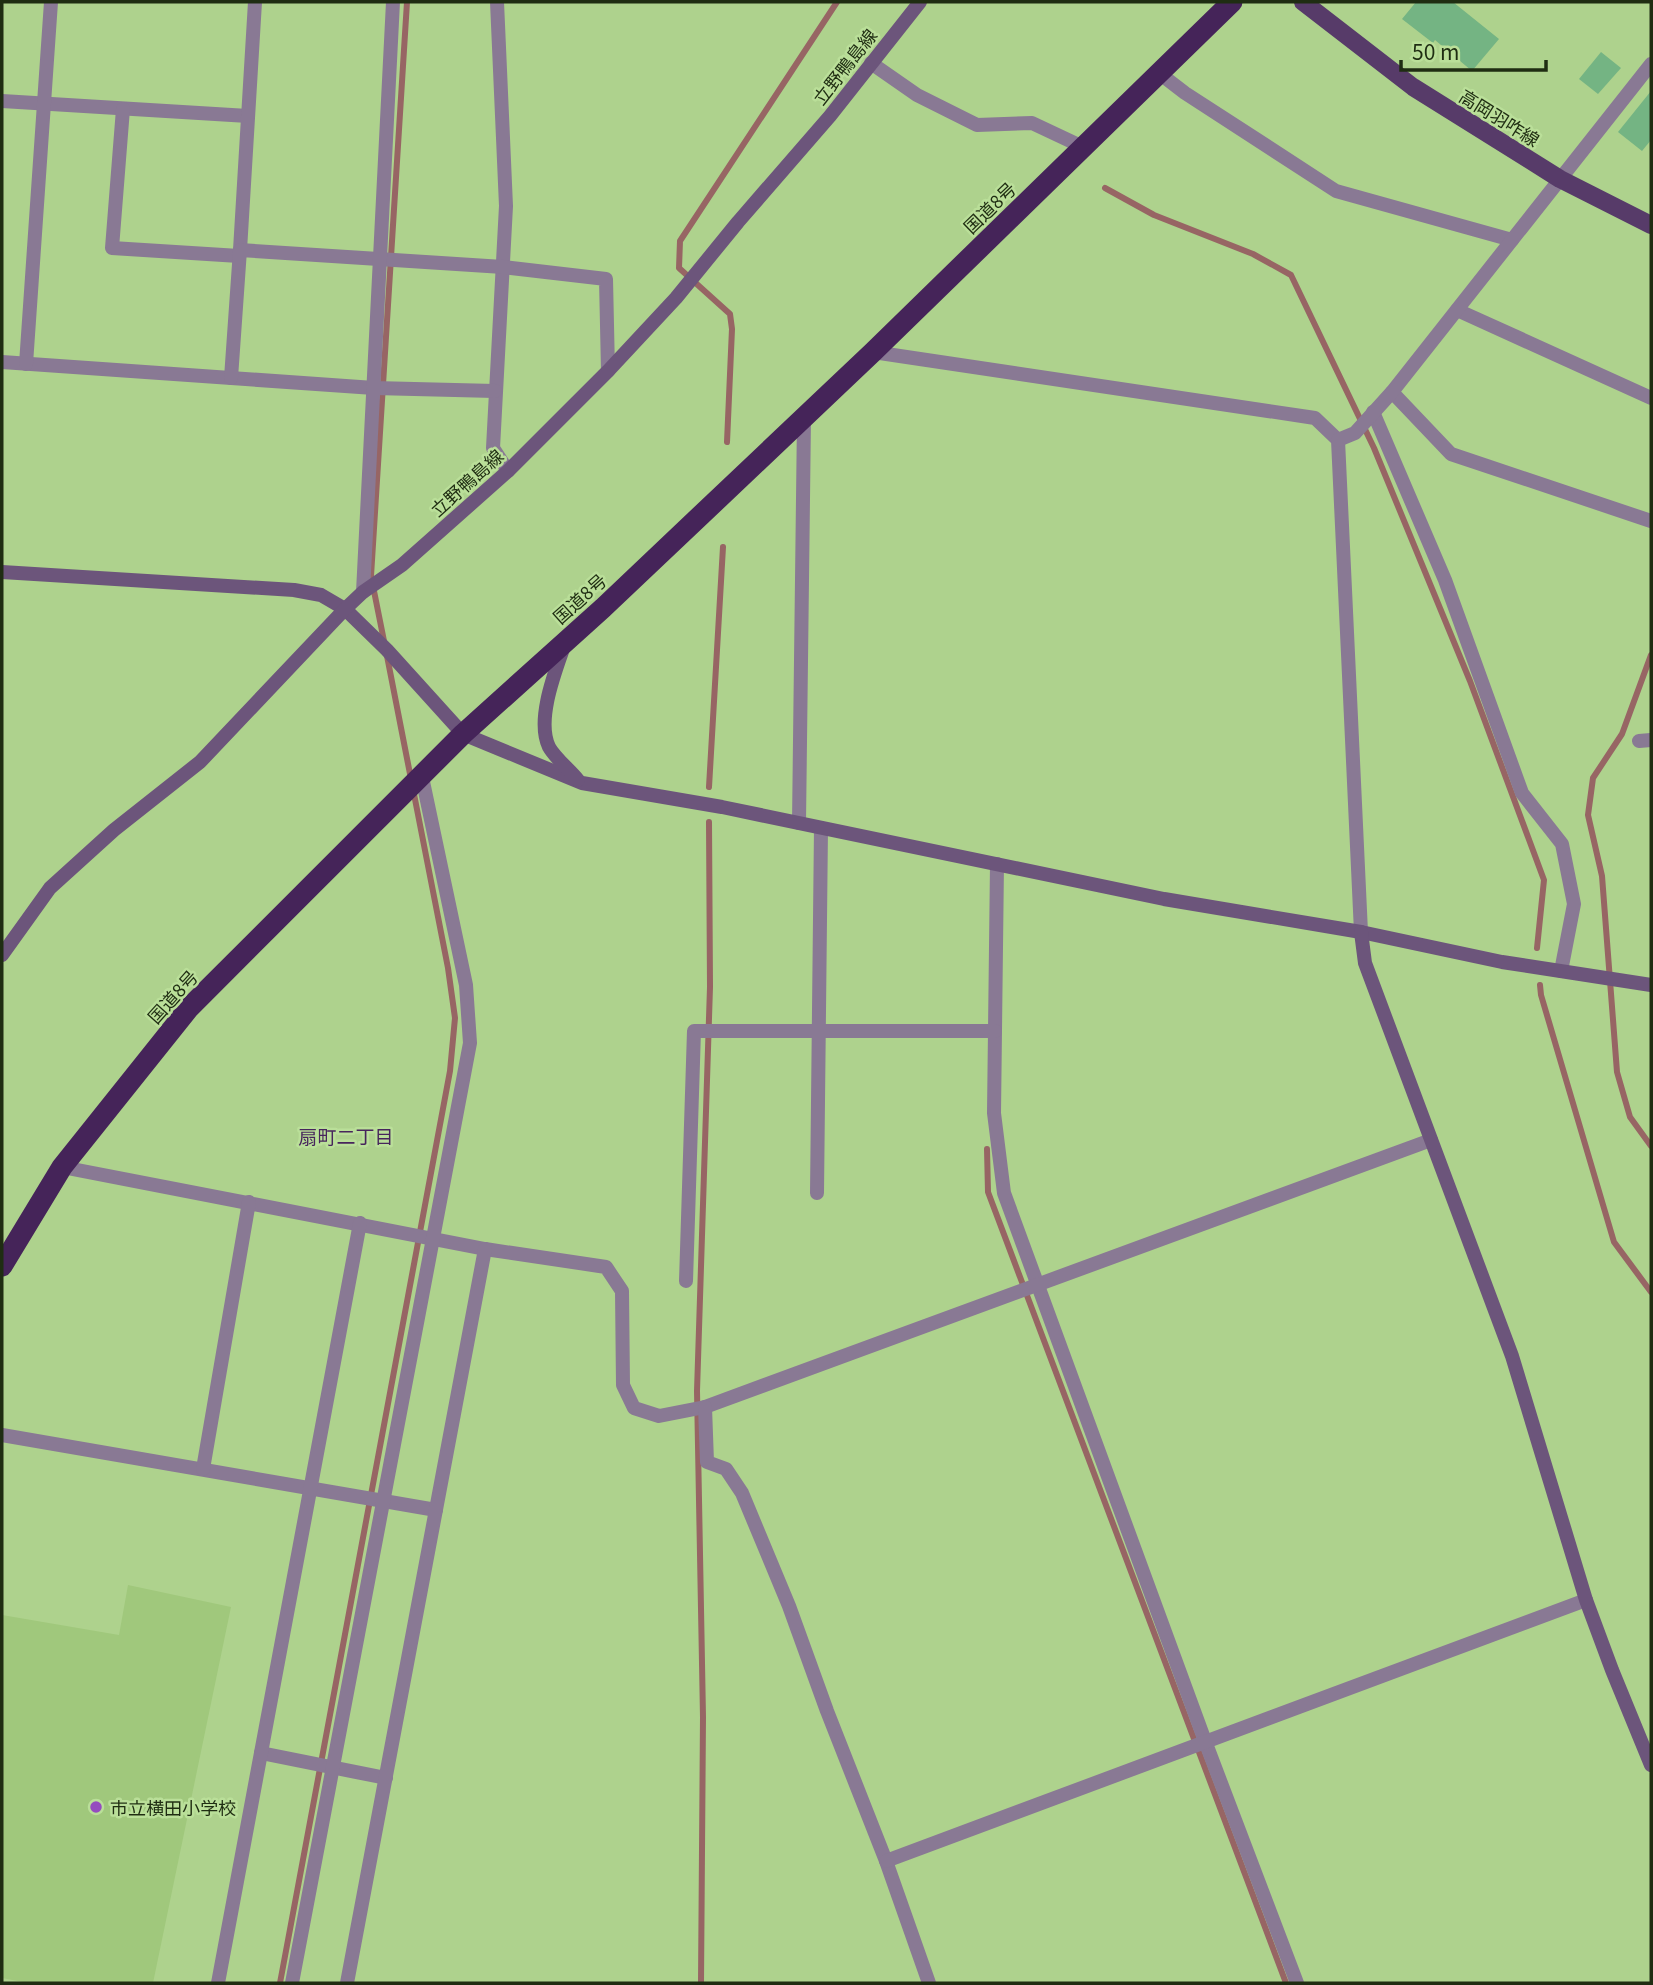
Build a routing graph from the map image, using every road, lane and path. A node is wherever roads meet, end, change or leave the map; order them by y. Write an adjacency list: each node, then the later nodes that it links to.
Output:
1 (51, 2): 12 (street)
2 (255, 2): 14 (street)
3 (393, 2): 20 (street)
4 (497, 2): 21 (street)
5 (920, 2): 8 (street, 立野鴨島線)
6 (1232, 2): 10 (highway, 国道8号)
7 (1303, 2): 16 (main road, 高岡羽咋線)
8 (872, 63): 15 (street); 26 (street, 立野鴨島線)
9 (1651, 64): 16 (street)
10 (1159, 73): 15 (highway, 国道8号); 18 (street)
11 (2, 101): 12 (street)
12 (44, 104): 13 (street); 25 (street)
13 (123, 109): 14 (street); 19 (street)
14 (248, 116): 19 (street)
15 (1083, 147): 23 (highway, 国道8号)
16 (1560, 179): 17 (main road, 高岡羽咋線); 18 (street)
17 (1651, 225)
18 (1511, 240): 22 (street)
19 (239, 253): 20 (street); 27 (street)
20 (389, 259): 21 (street); 28 (street)
21 (503, 267): 26 (street); 29 (street)
22 (1457, 310): 30 (street); 31 (street)
23 (873, 352): 33 (highway, 国道8号); 34 (street)
24 (2, 362): 25 (street)
25 (26, 364): 27 (street)
26 (608, 371): 35 (street, 立野鴨島線)
27 (232, 377): 28 (street)
28 (381, 387): 29 (street); 38 (street)
29 (495, 391): 35 (street)
30 (1392, 392): 32 (street); 36 (street)
31 (1651, 398)
32 (1373, 412): 34 (street); 49 (street)
33 (804, 418): 40 (highway, 国道8号); 44 (street)
34 (1338, 440): 47 (street)
35 (508, 471): 38 (street, 立野鴨島線)
36 (1651, 522)
37 (2, 572): 39 (street)
38 (363, 592): 39 (street, 立野鴨島線)
39 (345, 609): 41 (street); 48 (street, 立野鴨島線)
40 (565, 642): 41 (highway, 国道8号); 43 (street)
41 (463, 734): 42 (highway, 国道8号); 43 (street)
42 (422, 777): 54 (highway, 国道8号); 58 (street)
43 (582, 783): 44 (street)
44 (799, 823): 45 (street)
45 (821, 828): 46 (street); 52 (street)
46 (997, 864): 47 (street); 51 (street)
47 (1361, 932): 49 (street); 53 (street)
48 (2, 955)
49 (1561, 971): 50 (street)
50 (1651, 985)
51 (995, 1031): 52 (street); 62 (street)
52 (819, 1032): 55 (street); 61 (street)
53 (1431, 1140): 62 (street); 69 (street)
54 (62, 1167): 56 (street); 60 (highway, 国道8号)
55 (817, 1193)
56 (249, 1202): 57 (street); 65 (street)
57 (360, 1223): 58 (street); 66 (street)
58 (433, 1238): 59 (street); 67 (street)
59 (485, 1249): 63 (street); 68 (street)
60 (2, 1266)
61 (686, 1281)
62 (1029, 1288): 63 (street); 70 (street)
63 (705, 1407): 75 (street)
64 (2, 1435): 65 (street)
65 (203, 1469): 66 (street)
66 (310, 1488): 67 (street); 71 (street)
67 (382, 1501): 68 (street); 73 (street)
68 (436, 1510): 74 (street)
69 (1586, 1600): 70 (street); 72 (street)
70 (1197, 1744): 75 (street); 80 (street)
71 (261, 1753): 73 (street); 76 (street)
72 (1651, 1766)
73 (332, 1767): 74 (street); 77 (street)
74 (386, 1778): 78 (street)
75 (886, 1861): 79 (street)
76 (218, 1983)
77 (292, 1983)
78 (347, 1983)
79 (929, 1983)
80 (1297, 1983)

